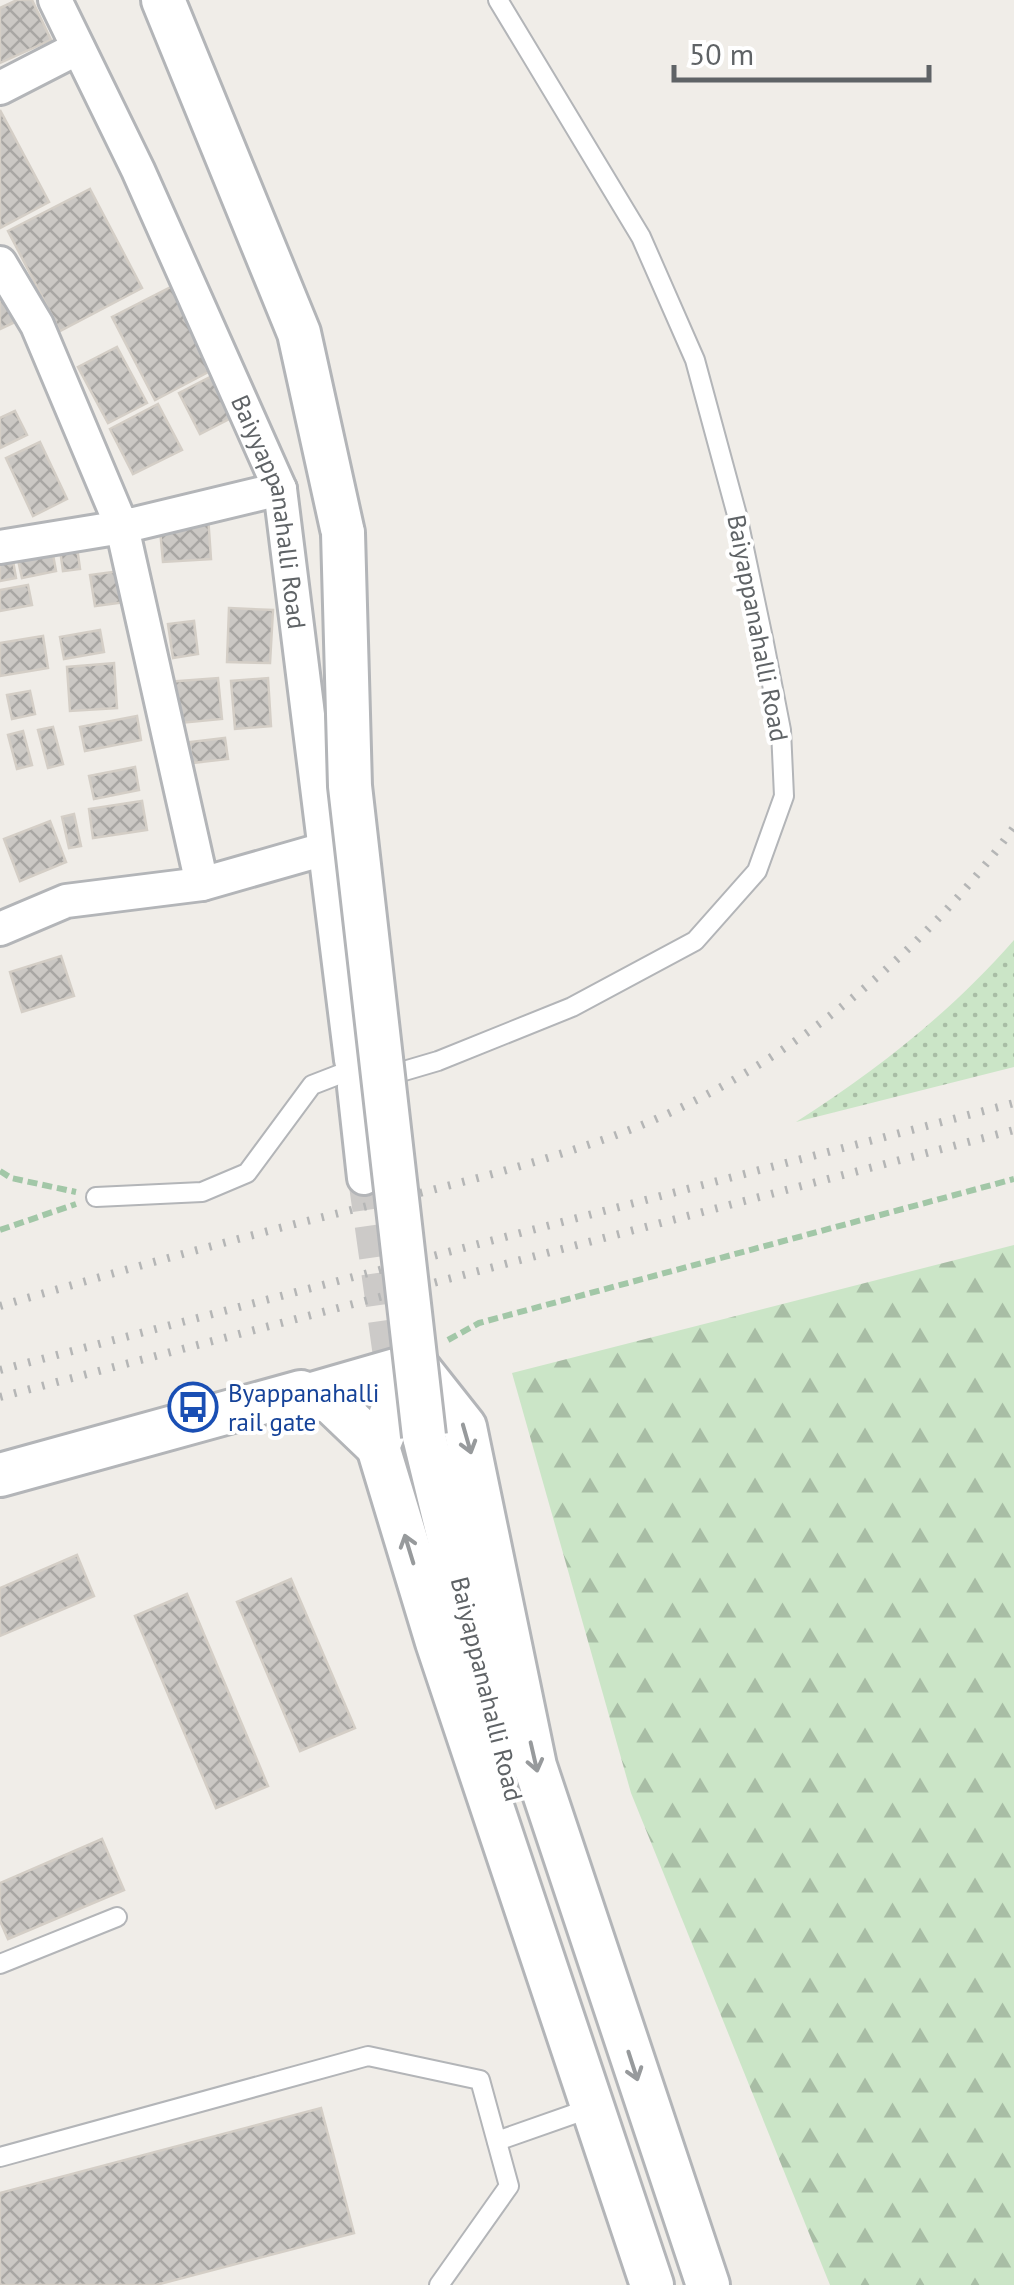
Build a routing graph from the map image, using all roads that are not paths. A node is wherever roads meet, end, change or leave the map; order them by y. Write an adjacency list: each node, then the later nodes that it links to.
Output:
1 (54, 0): 4 (street, Baiyyappanahalli Road)
2 (163, 0): 27 (street, Baiyappanahalli Road, bridge)
3 (498, 0): 13 (lane, Baiyappanahalli Road)
4 (78, 48): 5 (street); 7 (street, Baiyyappanahalli Road)
5 (0, 88)
6 (0, 263): 8 (street)
7 (280, 489): 8 (street); 10 (street, Baiyyappanahalli Road)
8 (122, 527): 9 (street); 11 (street)
9 (0, 547)
10 (328, 848): 11 (street); 13 (street, Baiyyappanahalli Road)
11 (202, 884): 12 (street)
12 (0, 929)
13 (349, 1073): 14 (street, Baiyyappanahalli Road); 15 (lane)
14 (364, 1178)
15 (96, 1197)
16 (400, 1379): 17 (street); 18 (street); 28 (street, one-way to 28)
17 (302, 1392): 18 (street); 19 (street)
18 (378, 1447): 22 (street, Baiyappanahalli Road, one-way to 18)
19 (0, 1474)
20 (117, 1917): 21 (lane)
21 (0, 1964)
22 (591, 2108): 23 (lane); 26 (street, Baiyappanahalli Road)
23 (497, 2141): 24 (lane); 25 (lane)
24 (0, 2157)
25 (440, 2285)
26 (652, 2285)
27 (675, 2285)
28 (708, 2285)

